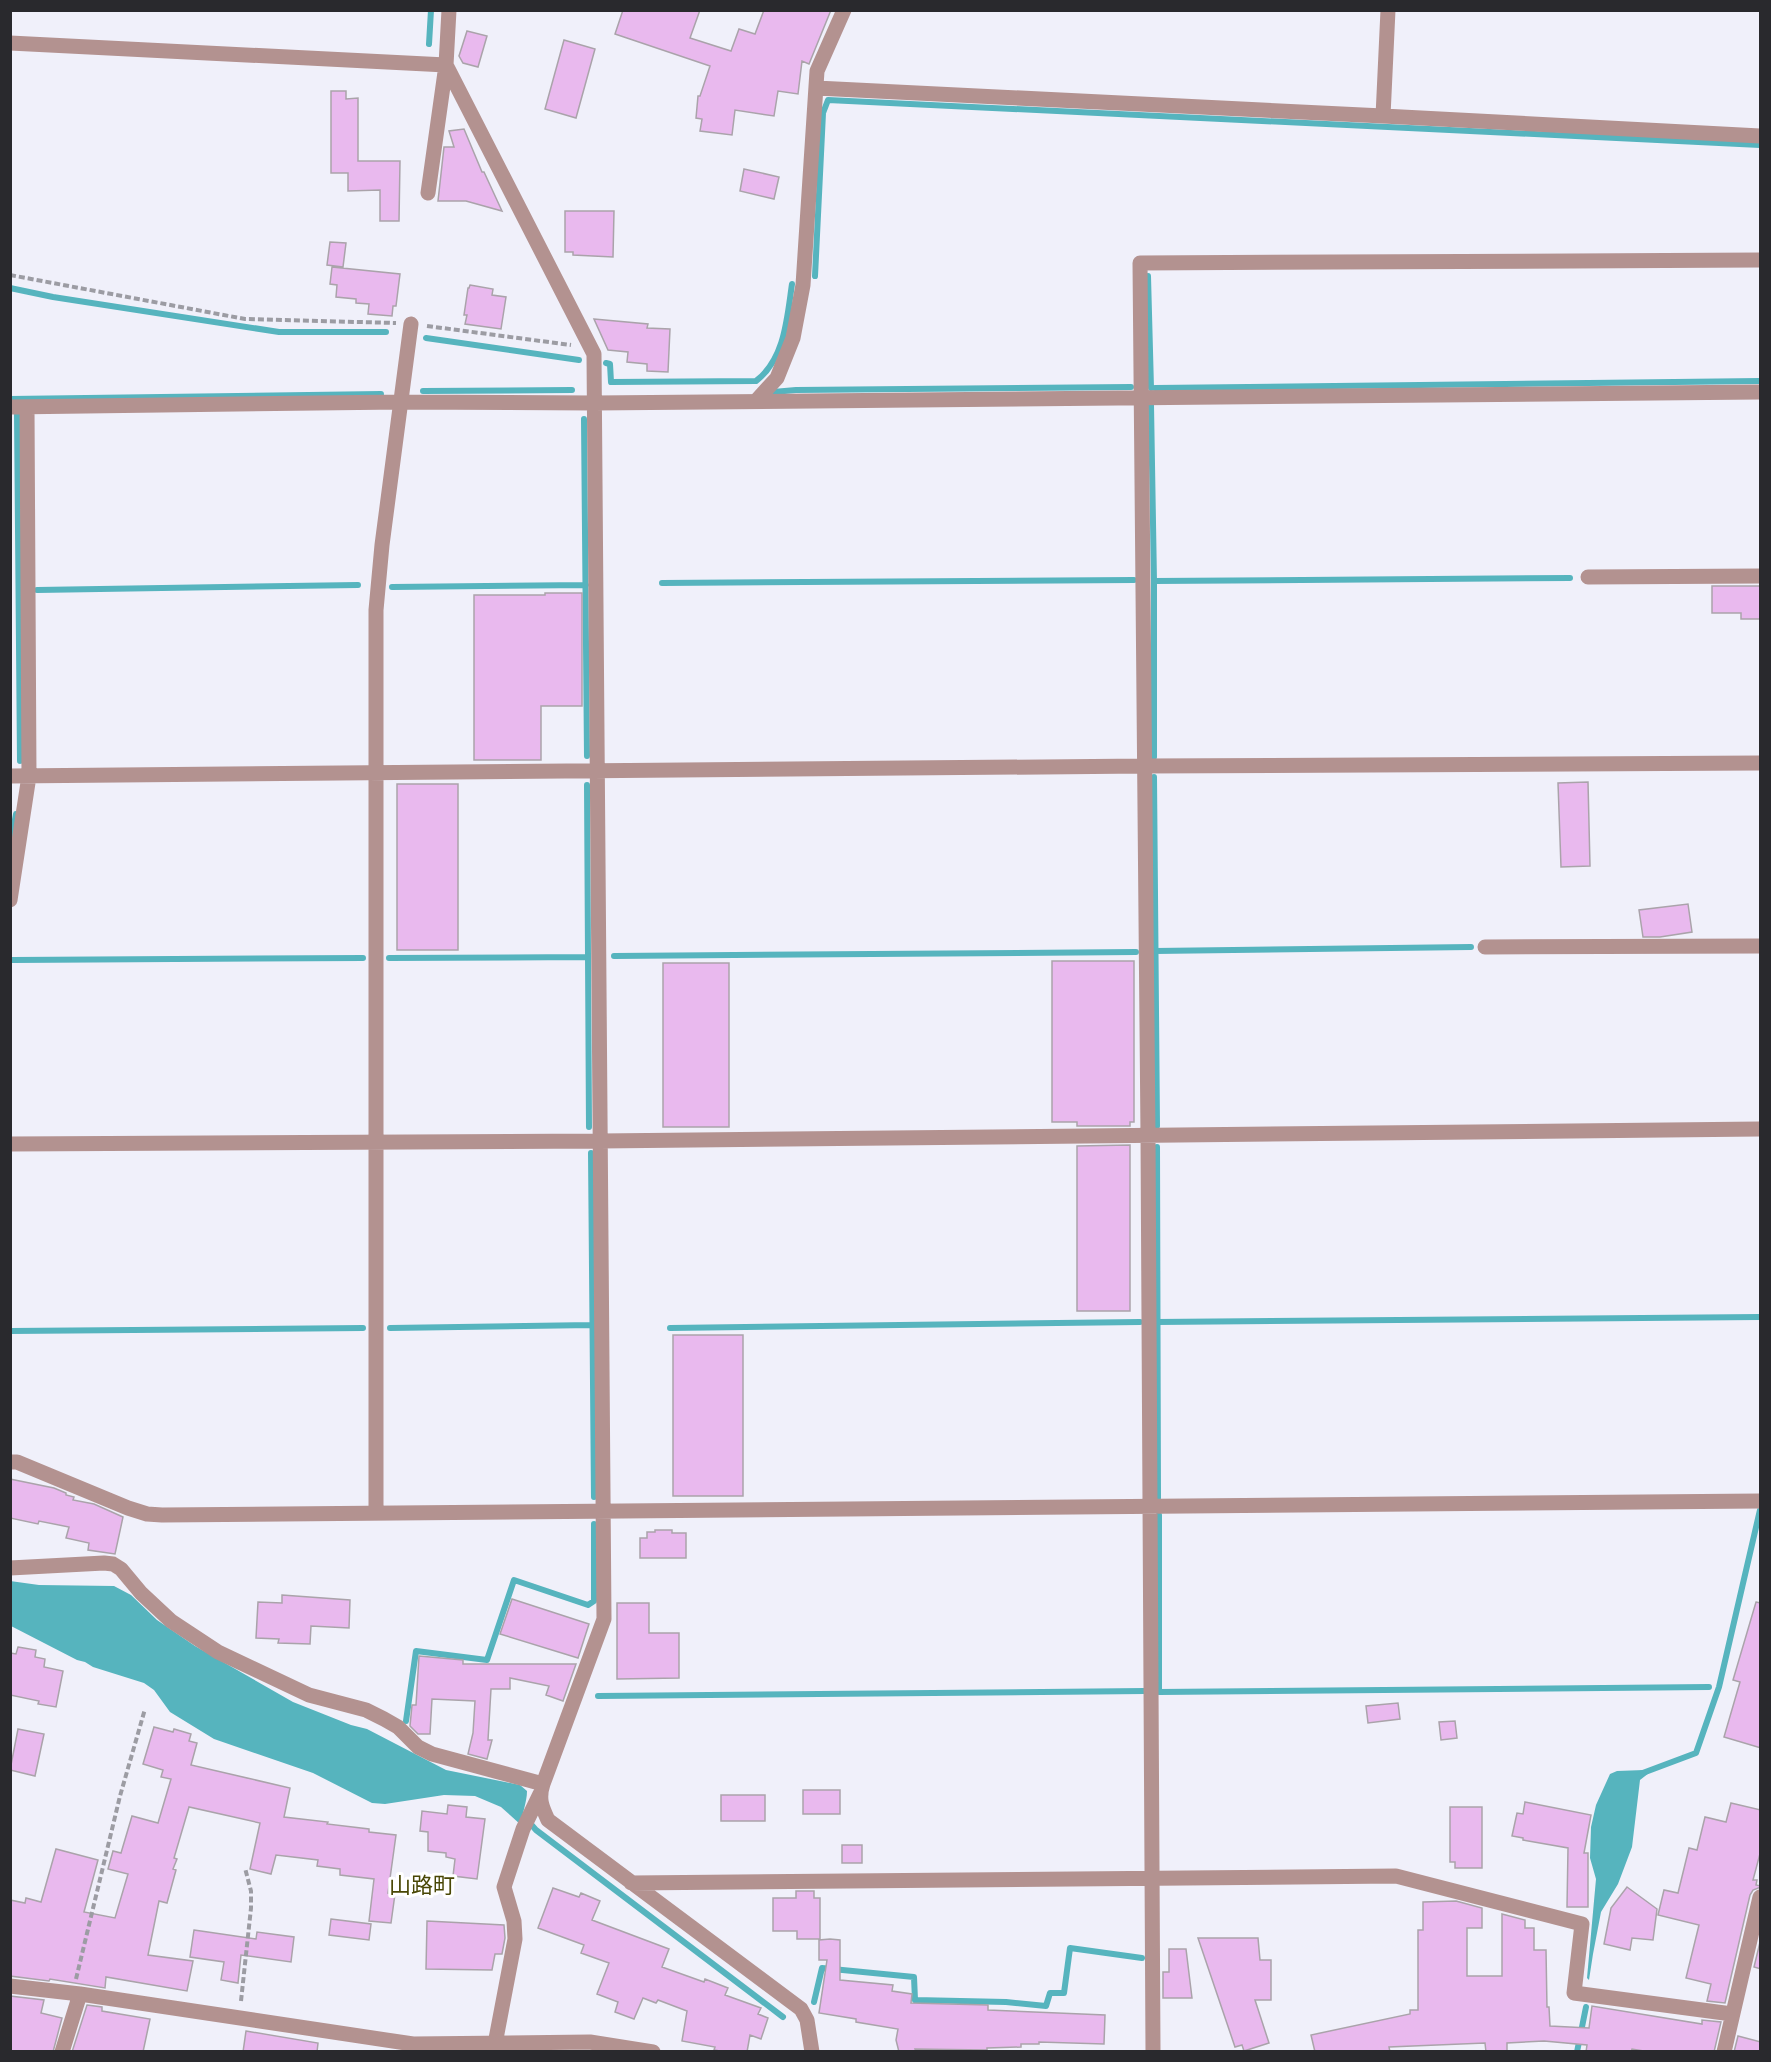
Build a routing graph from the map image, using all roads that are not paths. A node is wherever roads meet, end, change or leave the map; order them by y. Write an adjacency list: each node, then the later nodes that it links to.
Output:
1 (449, 10): 5 (street)
2 (844, 10): 6 (street)
3 (1388, 10): 7 (street)
4 (10, 43): 5 (street)
5 (446, 65): 9 (street); 16 (street)
6 (816, 87): 7 (street); 14 (street)
7 (1383, 116): 8 (street)
8 (1761, 136)
9 (428, 193)
10 (1761, 260): 13 (street)
11 (411, 324): 15 (street)
12 (1761, 392): 13 (street)
13 (1142, 398): 14 (street); 22 (street)
14 (756, 400): 16 (street)
15 (400, 402): 16 (street); 17 (street); 24 (street)
16 (594, 403): 23 (street)
17 (27, 407): 18 (street); 26 (street)
18 (10, 408)
19 (1761, 576): 20 (street)
20 (1588, 577)
21 (1761, 763): 22 (street)
22 (1144, 766): 23 (street); 31 (street)
23 (597, 771): 24 (street); 32 (street)
24 (376, 772): 26 (street); 33 (street)
25 (10, 776): 26 (street)
26 (29, 776): 27 (street)
27 (10, 900)
28 (1761, 946): 29 (street)
29 (1485, 947)
30 (1761, 1129): 31 (street)
31 (1148, 1135): 32 (street); 37 (street)
32 (600, 1141): 33 (street); 38 (street)
33 (377, 1142): 34 (street); 39 (street)
34 (10, 1144)
35 (10, 1461): 39 (street)
36 (1761, 1501): 37 (street)
37 (1150, 1506): 38 (street); 42 (street)
38 (603, 1511): 39 (street); 41 (street)
39 (376, 1513)
40 (10, 1568): 41 (street)
41 (542, 1789): 43 (street); 48 (street)
42 (1152, 1878): 43 (street); 47 (street); 54 (street)
43 (631, 1883): 53 (street)
44 (1761, 1897): 47 (street)
45 (10, 1986): 46 (street)
46 (76, 1994): 49 (street); 51 (street)
47 (1732, 2014): 55 (street)
48 (495, 2044): 50 (street); 52 (street)
49 (413, 2048): 50 (street)
50 (477, 2048)
51 (62, 2052)
52 (653, 2052)
53 (812, 2052)
54 (1153, 2052)
55 (1724, 2052)

